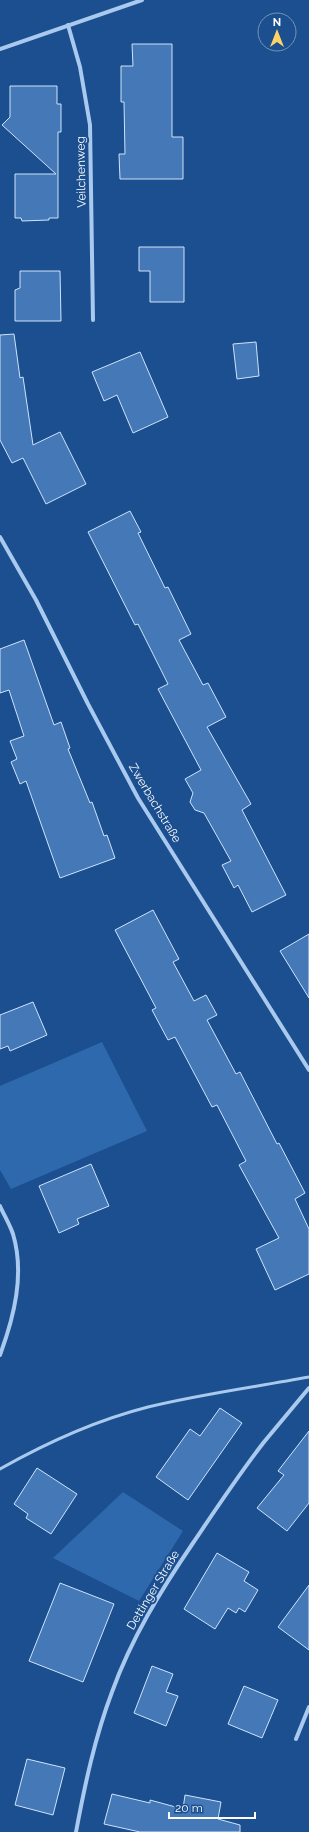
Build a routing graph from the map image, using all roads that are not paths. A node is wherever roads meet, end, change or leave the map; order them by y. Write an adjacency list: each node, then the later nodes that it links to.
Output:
1 (142, 0): 2 (street)
2 (68, 26): 3 (street); 4 (street, Veilchenweg)
3 (0, 49)
4 (93, 320)
5 (0, 536): 6 (street, Zwerbachstraße)
6 (309, 1070)
7 (0, 1206): 8 (street)
8 (0, 1355)
9 (309, 1377): 11 (lane)
10 (309, 1388): 14 (street, Dettinger Straße)
11 (0, 1469)
12 (309, 1707): 13 (street)
13 (296, 1739)
14 (76, 1832)

